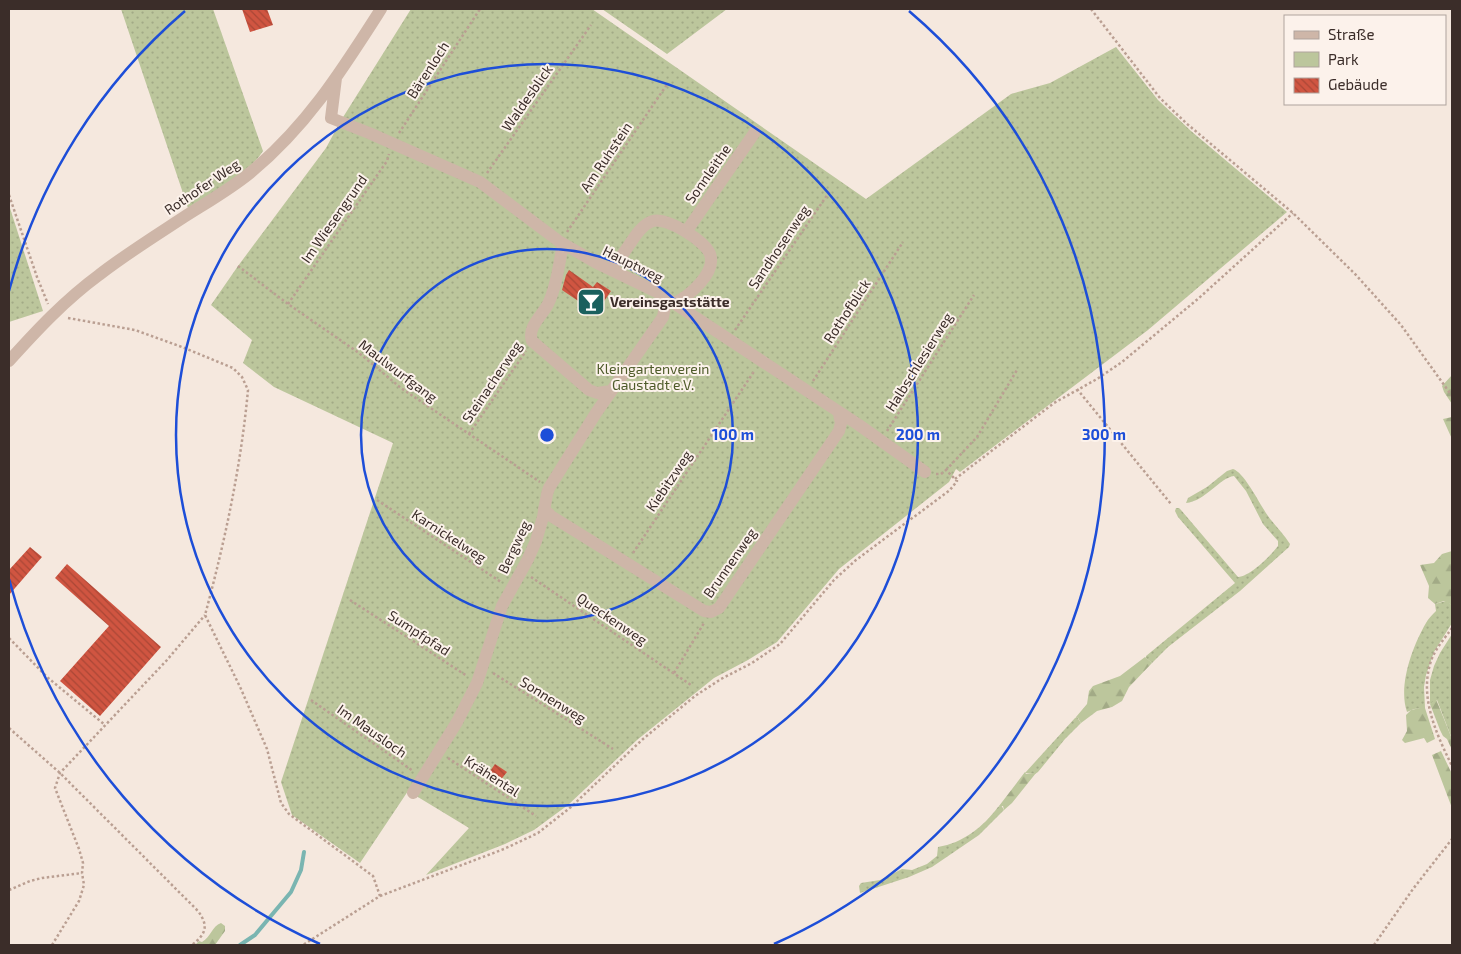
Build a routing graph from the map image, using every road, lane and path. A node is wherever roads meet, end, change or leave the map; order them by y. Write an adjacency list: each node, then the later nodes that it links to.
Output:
1 (381, 9): 5 (street, Rothofer Weg)
2 (480, 9): 8 (path, Bärenloch)
3 (1091, 9): 12 (path)
4 (591, 24): 9 (path, Waldesblick)
5 (336, 78): 8 (street, Hauptweg); 21 (street, Rothofer Weg)
6 (668, 83): 15 (path, Am Ruhstein)
7 (755, 132): 13 (street, Sonnleithe)
8 (392, 143): 9 (street, Hauptweg); 20 (path, Im Wiesengrund)
9 (480, 182): 15 (street, Hauptweg)
10 (830, 191): 22 (path, Sandhosenweg)
11 (9, 195): 21 (path)
12 (1292, 212): 27 (path); 30 (path)
13 (686, 232): 17 (street); 19 (street)
14 (903, 242): 29 (path, Rothofblick)
15 (562, 243): 17 (street, Hauptweg); 23 (street)
16 (238, 266): 20 (path, Maulwurfgang)
17 (610, 269): 19 (street, Hauptweg)
18 (974, 295): 33 (path, Halbschlesierweg)
19 (668, 299): 22 (street, Hauptweg); 28 (street, Bergweg)
20 (288, 304): 32 (path, Maulwurfgang)
21 (54, 312): 24 (street, Rothofer Weg); 46 (path)
22 (728, 339): 25 (street, Hauptweg)
23 (532, 341): 28 (street); 32 (path, Steinacherweg)
24 (9, 361)
25 (761, 361): 29 (street, Hauptweg); 41 (path, Kiebitzweg)
26 (1017, 370): 34 (path)
27 (1077, 389): 36 (path); 39 (path)
28 (611, 391): 37 (street, Bergweg)
29 (807, 391): 31 (street, Hauptweg)
30 (1452, 396)
31 (839, 414): 33 (street, Hauptweg); 45 (street, Brunnenweg)
32 (469, 434): 37 (path, Maulwurfgang)
33 (881, 440): 35 (street, Hauptweg)
34 (945, 471): 35 (path); 36 (path)
35 (925, 472)
36 (955, 479): 66 (path)
37 (549, 488): 40 (street, Bergweg)
38 (377, 500): 43 (path, Karnickelweg)
39 (1172, 504)
40 (544, 510): 41 (street, Brunnenweg); 42 (street, Bergweg)
41 (627, 563): 45 (street, Brunnenweg)
42 (521, 570): 43 (street, Bergweg); 50 (path, Queckenweg)
43 (510, 588): 49 (street, Bergweg)
44 (350, 600): 51 (path, Sumpfpfad)
45 (710, 612): 50 (path)
46 (206, 615): 54 (path); 66 (path)
47 (1452, 628): 58 (path)
48 (9, 638): 54 (path)
49 (483, 667): 51 (street, Bergweg); 56 (path, Sonnenweg)
50 (674, 674): 52 (path, Queckenweg)
51 (477, 683): 57 (street, Bergweg)
52 (691, 685)
53 (311, 700): 60 (path, Im Mausloch)
54 (105, 726): 59 (path)
55 (9, 728): 59 (path)
56 (613, 749)
57 (438, 752): 60 (street, Bergweg); 62 (path, Krähental)
58 (1452, 766)
59 (60, 773): 64 (path); 68 (path)
60 (422, 778): 61 (street, Bergweg)
61 (413, 794)
62 (536, 816)
63 (1452, 838): 70 (path)
64 (82, 873): 65 (path); 67 (path)
65 (9, 890)
66 (380, 896): 69 (path)
67 (52, 945)
68 (192, 945)
69 (303, 945)
70 (1374, 945)

